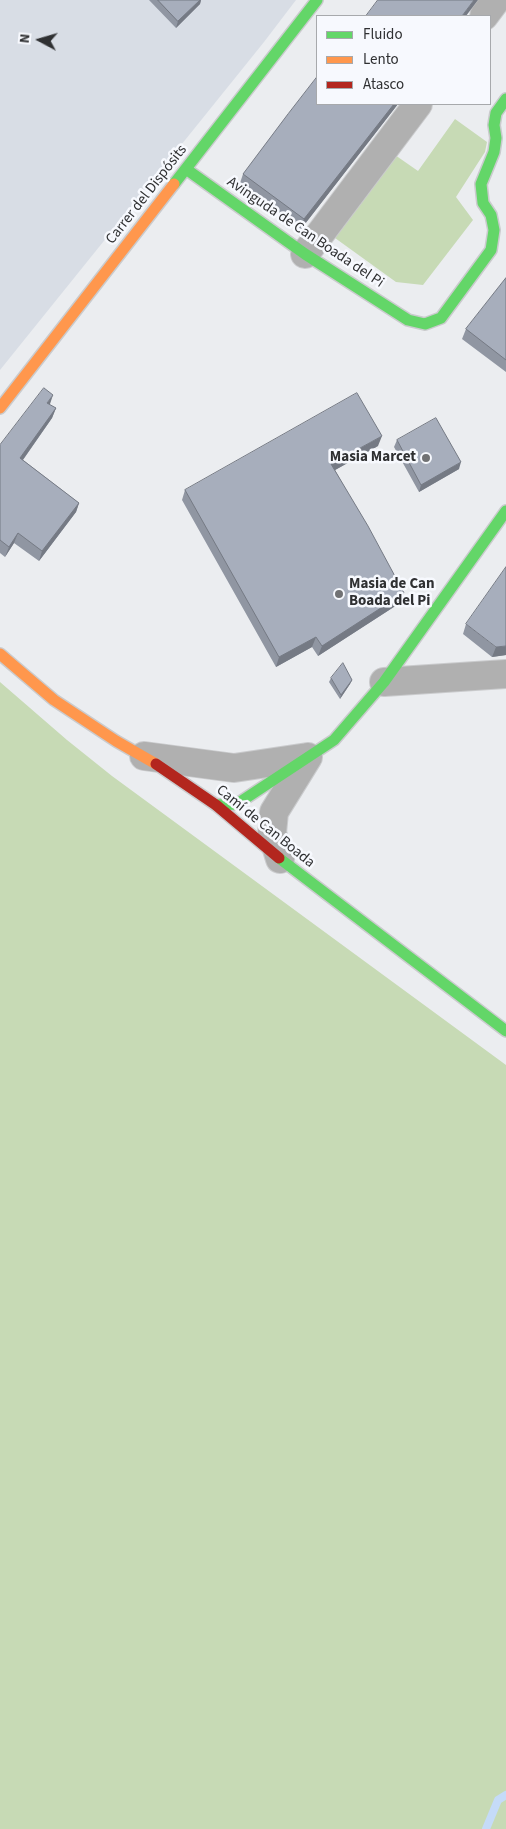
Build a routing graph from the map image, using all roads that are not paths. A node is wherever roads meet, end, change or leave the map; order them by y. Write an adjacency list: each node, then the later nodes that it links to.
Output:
1 (317, 0): 6 (street, Carrer del Dispósits)
2 (496, 0): 3 (street)
3 (485, 15)
4 (506, 99): 7 (street, Avinguda de Can Boada del Pi)
5 (417, 105): 7 (street, Avinguda de Can Boada del Pi)
6 (186, 168): 7 (street, Avinguda de Can Boada del Pi); 8 (street, Carrer del Dispósits)
7 (305, 254)
8 (0, 408)
9 (506, 511): 12 (street)
10 (0, 654): 13 (street, Camí de Can Boada)
11 (506, 674): 12 (street)
12 (384, 682): 14 (street)
13 (144, 756): 15 (street); 16 (street, Camí de Can Boada)
14 (308, 757): 15 (street); 16 (street); 17 (street)
15 (234, 768): 16 (street)
16 (216, 805): 17 (street, Camí de Can Boada)
17 (280, 859): 18 (street, Camí de Can Boada)
18 (506, 1031)

